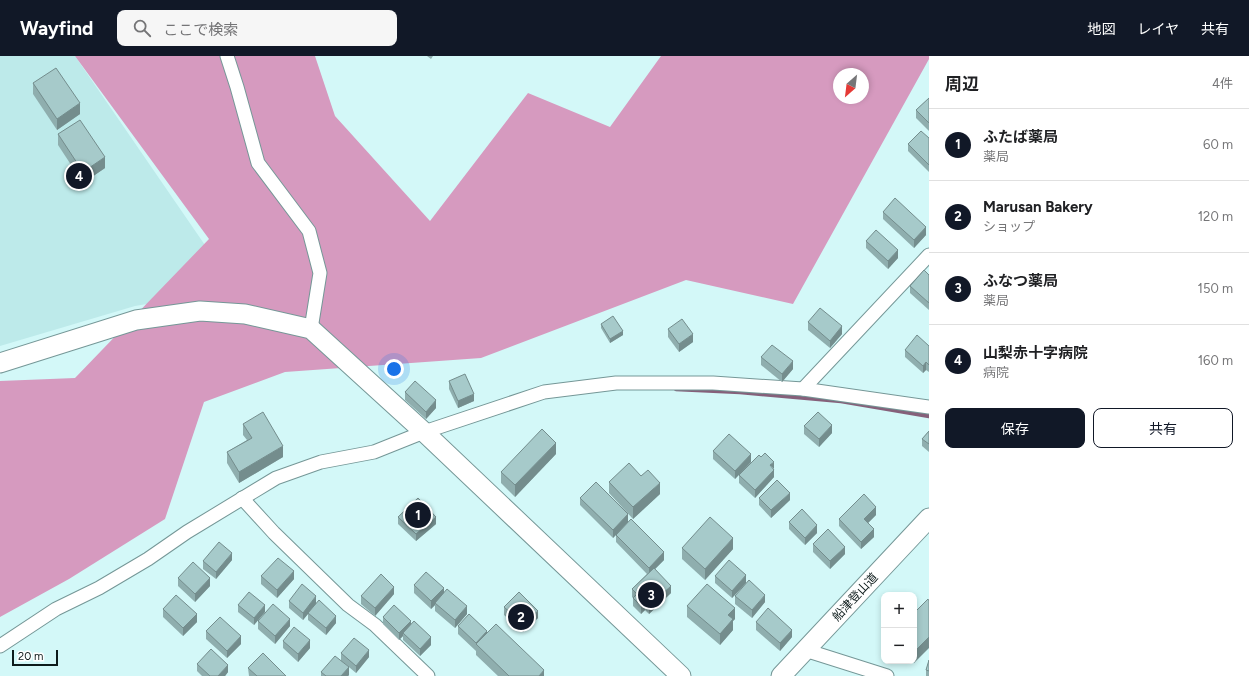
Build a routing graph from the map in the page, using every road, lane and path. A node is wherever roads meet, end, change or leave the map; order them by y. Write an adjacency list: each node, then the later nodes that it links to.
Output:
1 (227, 56): 3 (street)
2 (929, 255): 5 (street)
3 (311, 329): 4 (street); 7 (street)
4 (0, 363)
5 (803, 389): 6 (street); 7 (street)
6 (929, 407)
7 (424, 432): 8 (street); 13 (street)
8 (242, 498): 10 (street); 12 (street)
9 (929, 518): 11 (street, 船津登山道)
10 (0, 646)
11 (805, 650): 14 (street, 船津登山道); 15 (street)
12 (428, 676)
13 (681, 676)
14 (781, 676)
15 (887, 676)

